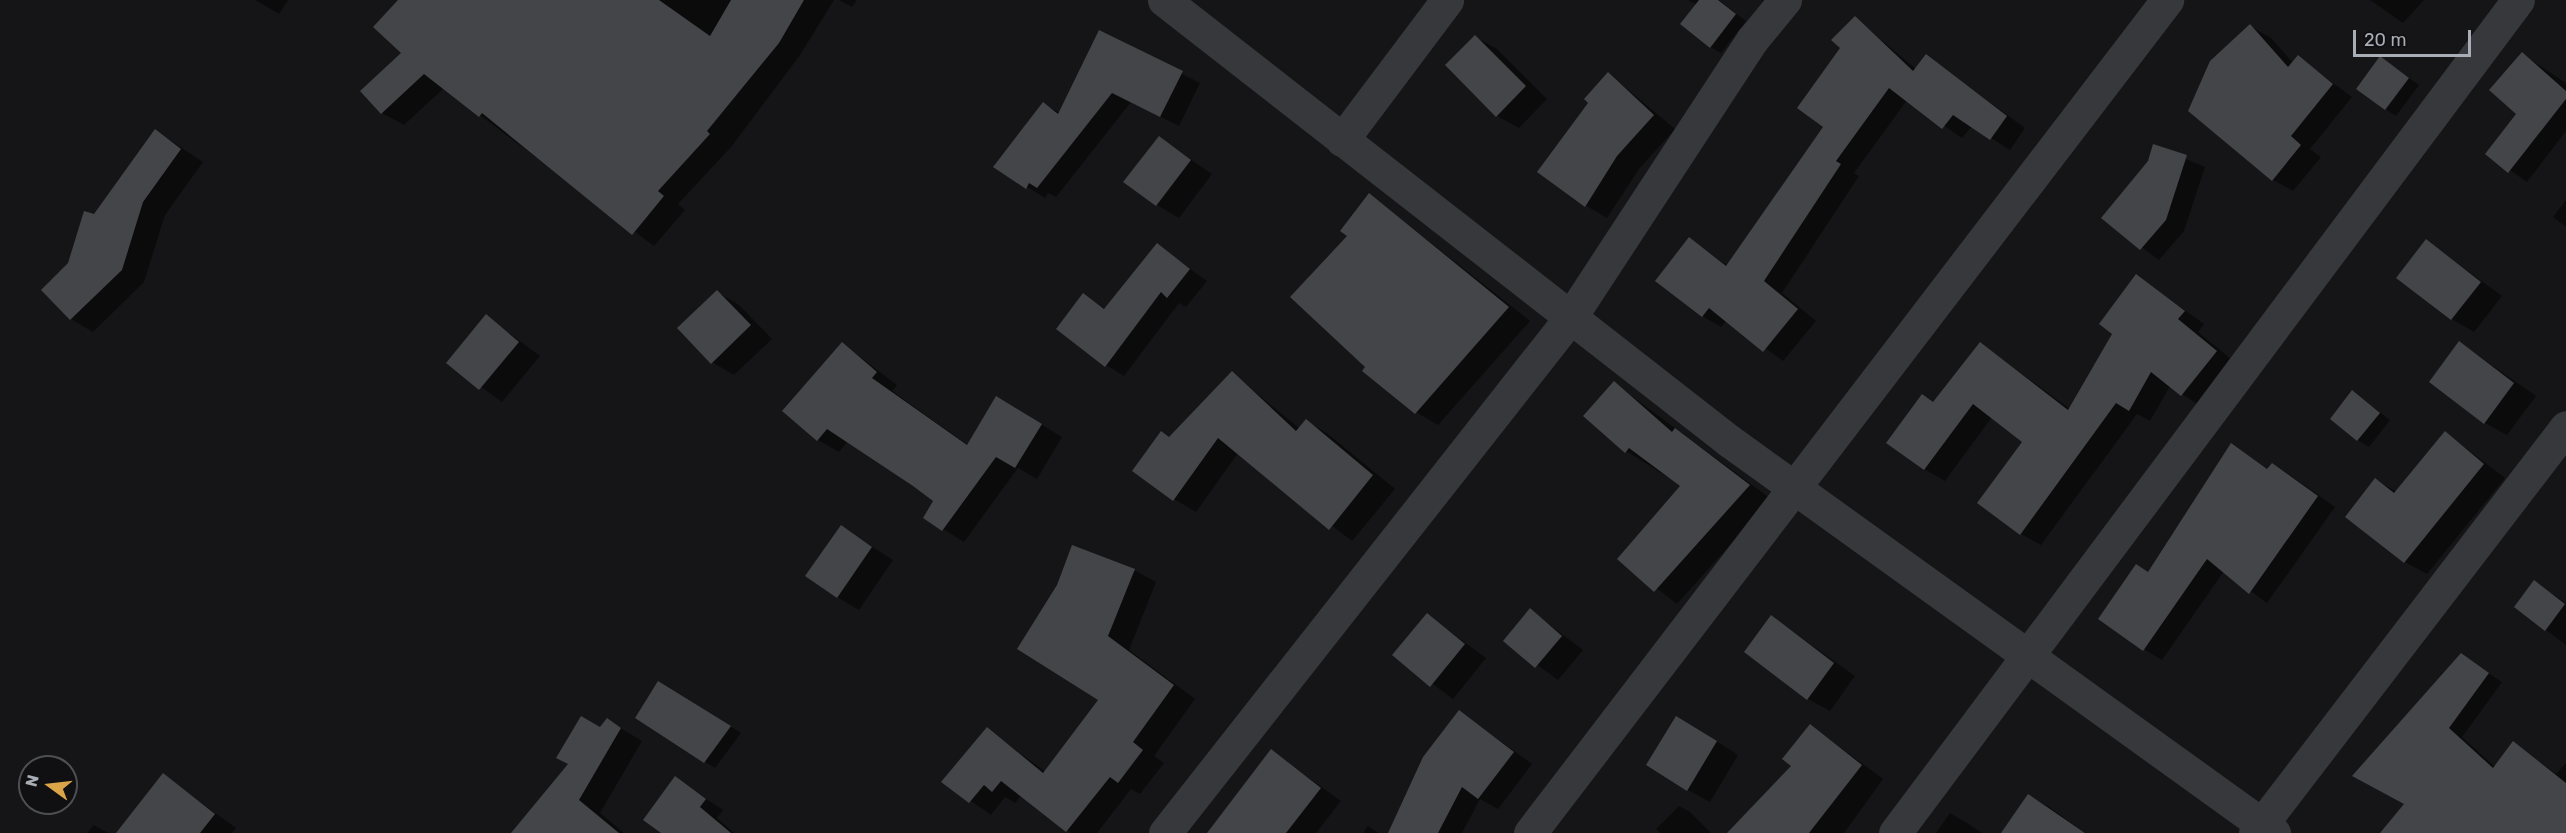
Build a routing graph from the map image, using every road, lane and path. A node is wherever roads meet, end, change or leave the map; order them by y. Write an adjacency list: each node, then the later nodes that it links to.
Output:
1 (1164, 0): 6 (street)
2 (1447, 0): 6 (street)
3 (1785, 0): 7 (street)
4 (2167, 0): 9 (street)
5 (2518, 0): 10 (street)
6 (1342, 140): 7 (street)
7 (1570, 318): 9 (street); 12 (street)
8 (2566, 427): 11 (street)
9 (1792, 485): 10 (street); 13 (street)
10 (2030, 653): 11 (street); 14 (street)
11 (2263, 830)
12 (1165, 833)
13 (1530, 833)
14 (1895, 833)

